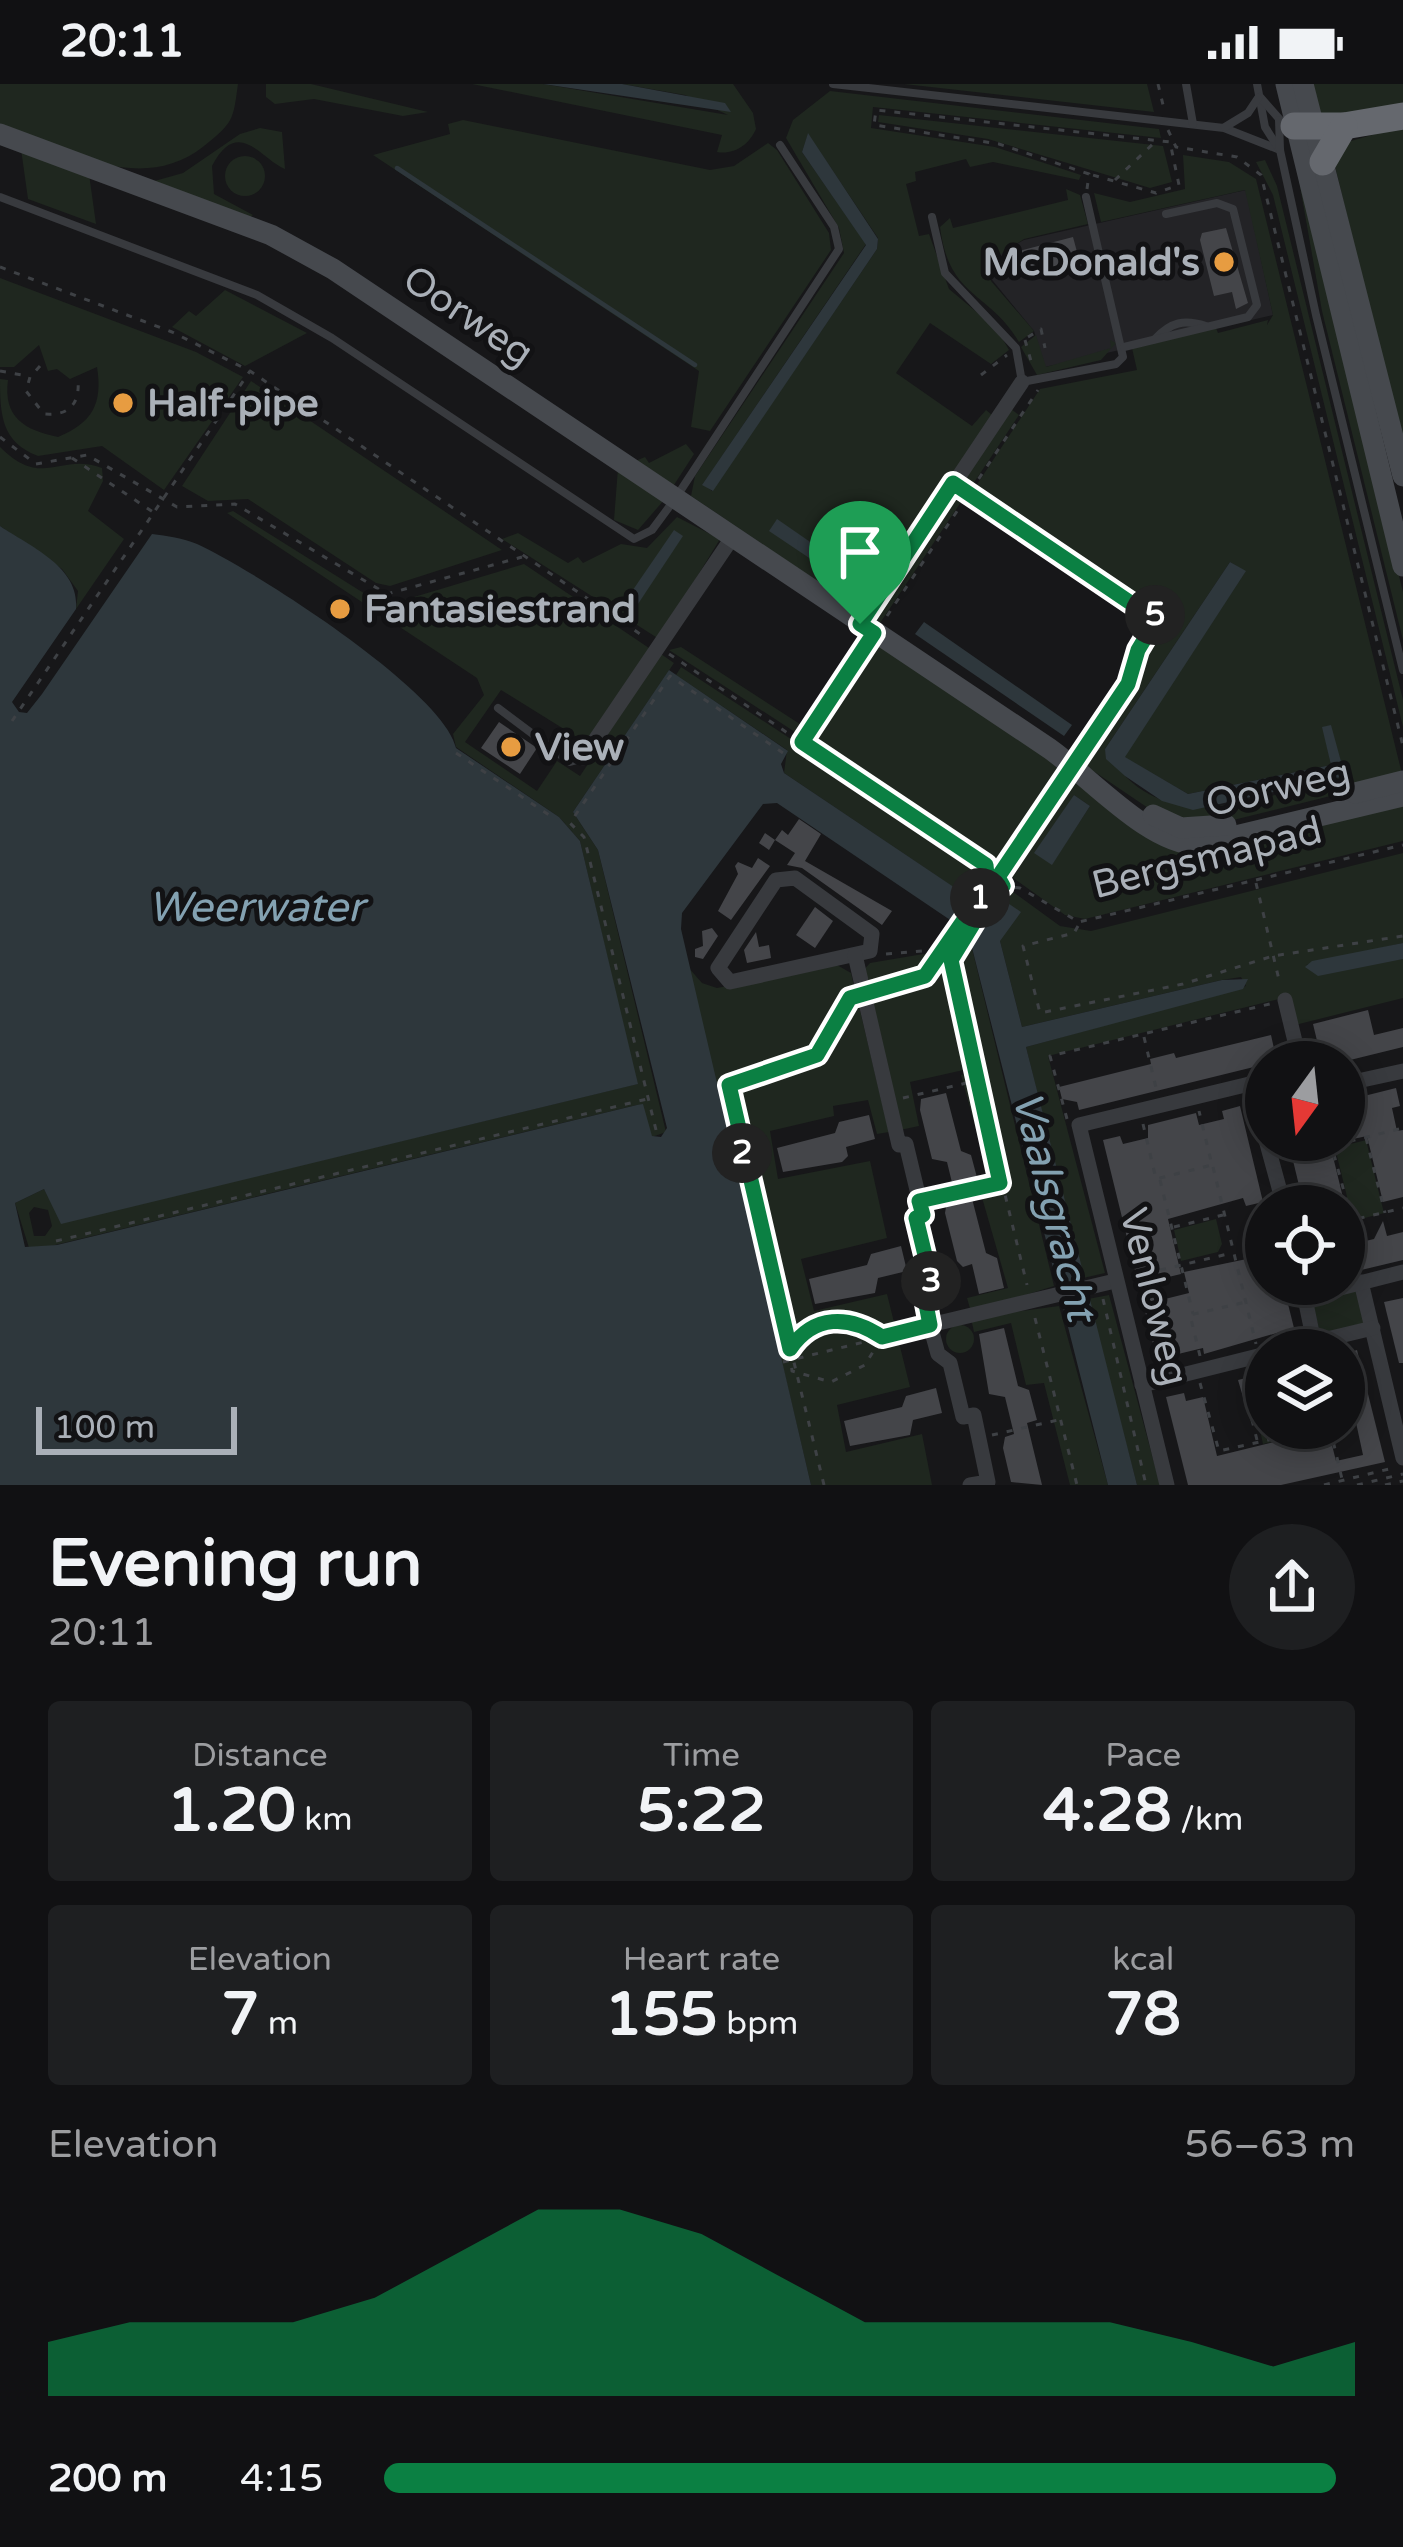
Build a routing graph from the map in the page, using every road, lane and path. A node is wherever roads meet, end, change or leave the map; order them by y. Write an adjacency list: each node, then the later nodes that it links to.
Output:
1 (833, 84): 10 (lane)
2 (1186, 84): 10 (lane)
3 (1257, 84): 6 (lane)
4 (1286, 84): 13 (street)
5 (1303, 84): 13 (street)
6 (1259, 96): 12 (lane); 13 (lane); 13 (lane)
7 (1176, 106): 8 (path)
8 (1163, 107)
9 (1403, 116): 11 (highway)
10 (1192, 124): 12 (lane)
11 (1344, 126): 13 (highway); 17 (highway)
12 (1224, 128): 13 (lane)
13 (1292, 131): 17 (street); 42 (street); 46 (lane)
14 (0, 134): 38 (street, Oorweg)
15 (1158, 140): 19 (path); 20 (path); 20 (path)
16 (780, 145): 38 (lane)
17 (1323, 162): 35 (street)
18 (1248, 163): 51 (path)
19 (1089, 174): 20 (path); 22 (path)
20 (1114, 181)
21 (0, 196): 38 (lane)
22 (1086, 196): 26 (lane)
23 (1166, 214): 26 (lane)
24 (932, 217): 32 (lane)
25 (0, 267): 29 (path)
26 (1124, 347): 32 (lane)
27 (40, 366): 30 (path)
28 (0, 371): 30 (path)
29 (250, 371): 37 (path); 41 (path)
30 (29, 377): 31 (path)
31 (78, 380)
32 (1022, 382): 36 (street)
33 (0, 437): 34 (path)
34 (72, 458): 37 (path); 39 (path)
35 (1403, 476)
36 (953, 483): 43 (street); 55 (path)
37 (164, 498): 39 (path); 41 (path)
38 (675, 500): 40 (street, Oorweg)
39 (154, 513): 49 (path)
40 (732, 538): 43 (street, Oorweg); 44 (street)
41 (524, 557): 44 (path)
42 (1403, 566)
43 (867, 629): 50 (path); 55 (street, Oorweg)
44 (658, 647): 45 (path); 54 (street)
45 (680, 661): 47 (path); 50 (path)
46 (1403, 670)
47 (670, 676): 53 (path); 80 (path)
48 (499, 708): 54 (lane)
49 (12, 721)
50 (802, 742): 61 (path)
51 (1403, 746)
52 (456, 754): 59 (path)
53 (785, 755)
54 (583, 758)
55 (1073, 765): 58 (street, Oorweg); 62 (path)
56 (1403, 781): 58 (street, Oorweg)
57 (1403, 796): 58 (street, Oorweg)
58 (1114, 797)
59 (555, 818)
60 (1403, 845): 63 (path, Bergsmapad)
61 (990, 877): 62 (path); 67 (path)
62 (998, 877): 64 (path)
63 (1255, 880): 65 (path, Bergsmapad); 70 (path)
64 (1003, 886): 65 (path, Bergsmapad); 68 (path)
65 (1079, 922): 70 (path)
66 (1403, 936): 70 (path)
67 (946, 949): 68 (path); 69 (path); 71 (path)
68 (953, 952): 77 (path)
69 (863, 953): 69 (street); 71 (street)
70 (1274, 956): 72 (path)
71 (864, 993): 81 (street); 112 (path)
72 (1285, 1000): 73 (path); 74 (street)
73 (1143, 1033): 82 (path); 84 (path)
74 (1295, 1041)
75 (1403, 1071): 76 (street)
76 (1365, 1079)
77 (977, 1080): 81 (path); 90 (path)
78 (1245, 1085): 79 (street)
79 (1196, 1096): 82 (street); 88 (path)
80 (649, 1099): 86 (path); 97 (path)
81 (889, 1102): 91 (street)
82 (1160, 1105): 83 (street)
83 (1140, 1110): 84 (street); 89 (path)
84 (1079, 1125): 102 (street, Venloweg)
85 (1403, 1128): 87 (path)
86 (656, 1130)
87 (1366, 1138): 93 (path)
88 (1212, 1166): 89 (path); 94 (path)
89 (1159, 1178): 96 (path)
90 (1000, 1183): 91 (path); 106 (path)
91 (919, 1201): 108 (street)
92 (1403, 1208): 93 (path)
93 (1385, 1213): 95 (path)
94 (1225, 1214): 96 (path); 98 (path)
95 (1365, 1217)
96 (1172, 1227): 99 (path)
97 (56, 1241)
98 (1234, 1252): 99 (path); 104 (path)
99 (1180, 1265): 102 (path); 107 (path)
100 (1403, 1272): 101 (street)
101 (1365, 1281)
102 (1109, 1283): 106 (street); 118 (street, Venloweg); 131 (path)
103 (1365, 1297): 109 (street)
104 (1245, 1298)
105 (1245, 1302): 107 (path)
106 (1031, 1303): 108 (street); 120 (path)
107 (1193, 1314): 115 (path)
108 (930, 1325): 111 (path); 121 (street)
109 (1373, 1328): 110 (street); 117 (street)
110 (1365, 1330)
111 (882, 1337): 112 (path); 114 (path); 116 (path)
112 (790, 1349): 114 (path)
113 (1245, 1360): 115 (street)
114 (788, 1361): 116 (path)
115 (1204, 1370): 118 (street); 122 (path)
116 (797, 1375): 128 (path)
117 (1386, 1384): 119 (path); 124 (street)
118 (1142, 1385): 132 (street, Venloweg)
119 (1365, 1389)
120 (1060, 1420): 121 (path); 130 (path)
121 (979, 1438): 129 (street)
122 (1245, 1446)
123 (1335, 1449): 126 (path)
124 (1403, 1462): 126 (path)
125 (1403, 1477): 127 (path)
126 (1343, 1480): 133 (path)
127 (1388, 1483): 134 (path)
128 (824, 1485)
129 (970, 1485)
130 (1077, 1485)
131 (1146, 1485)
132 (1167, 1485)
133 (1324, 1485)
134 (1358, 1485)

